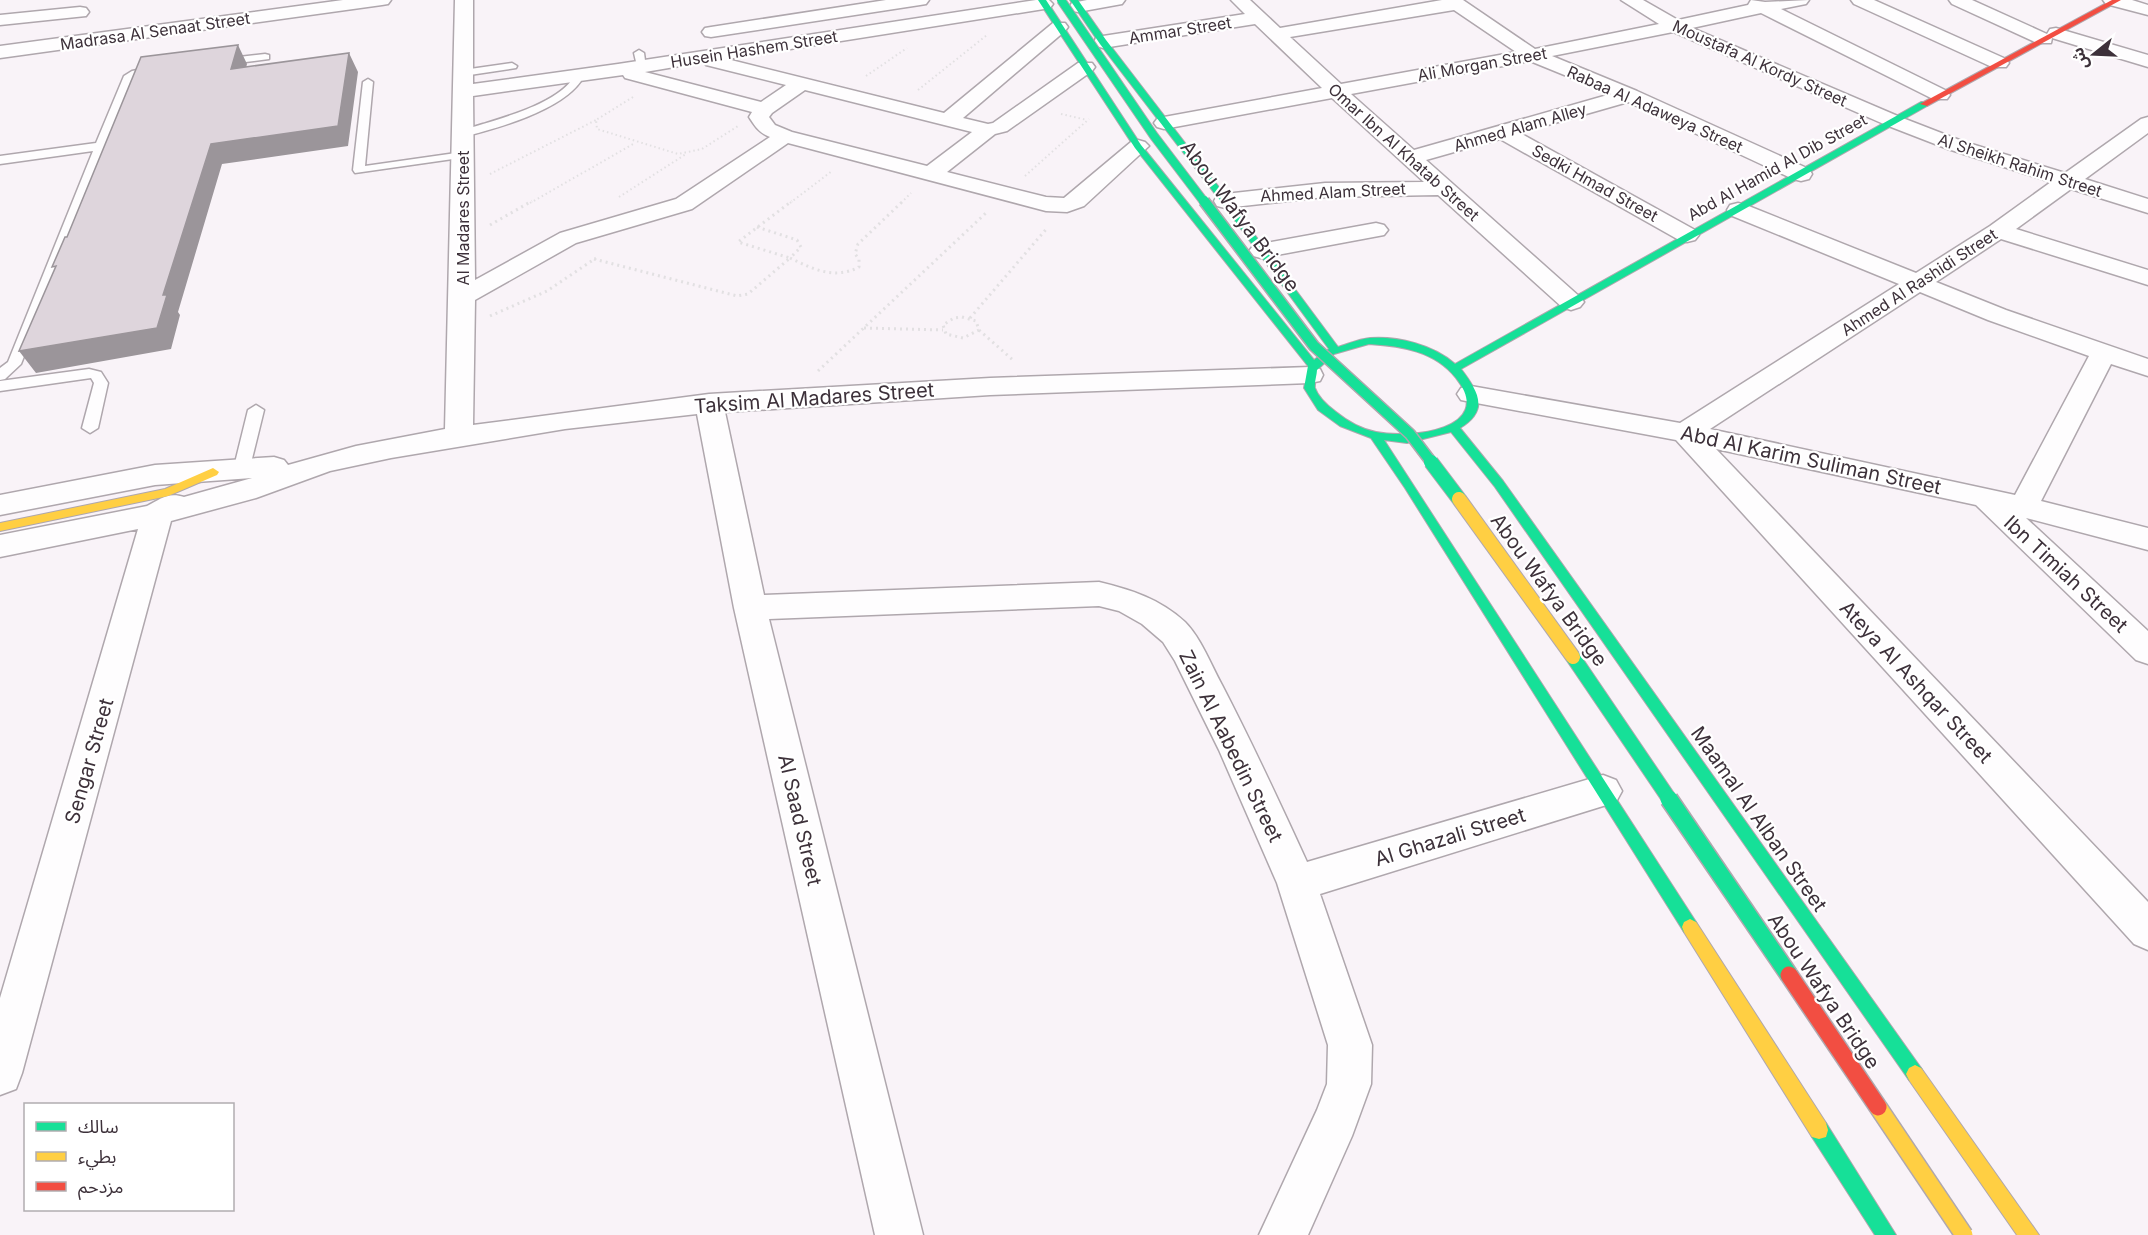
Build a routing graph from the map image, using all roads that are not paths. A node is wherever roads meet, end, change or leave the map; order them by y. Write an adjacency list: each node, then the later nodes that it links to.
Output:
1 (382, 0): 29 (street, Madrasa Al Senaat Street)
2 (464, 0): 43 (street, Al Madares Street)
3 (920, 0): 12 (street)
4 (1116, 0): 14 (street)
5 (1240, 0): 20 (street, Omar Ibn Al Khatab Street)
6 (1630, 0): 23 (street, Moustafa Al Kordy Street)
7 (1800, 0): 15 (street, Ali Morgan Street)
8 (1860, 0): 36 (street)
9 (1958, 0): 27 (street)
10 (2115, 0): 19 (street); 27 (main road, Abd Al Hamid Al Dib Street)
11 (1049, 1): 24 (main road); 33 (street, Husein Hashem Street); 109 (main road, Abou Wafya Bridge, bridge)
12 (888, 2): 17 (street)
13 (1454, 2): 26 (street); 31 (street, Rabaa Al Adaweya Street)
14 (1076, 3): 28 (main road)
15 (1755, 4): 23 (street, Ali Morgan Street); 47 (street)
16 (83, 6): 21 (street); 29 (street)
17 (818, 8): 22 (street)
18 (739, 9): 22 (street)
19 (2148, 10)
20 (1257, 18): 26 (street, Omar Ibn Al Khatab Street); 28 (street, Ammar Street)
21 (0, 20)
22 (750, 26): 25 (street)
23 (1675, 26): 31 (street, Ali Morgan Street); 50 (street, Moustafa Al Kordy Street)
24 (1059, 27): 39 (main road); 49 (street)
25 (711, 32)
26 (1275, 34): 45 (street, Omar Ibn Al Khatab Street)
27 (2050, 36): 34 (street); 36 (main road, Abd Al Hamid Al Dib Street)
28 (1103, 42): 51 (main road)
29 (61, 43): 30 (street, Madrasa Al Senaat Street)
30 (0, 52)
31 (1532, 55): 45 (street, Ali Morgan Street); 46 (street, Rabaa Al Adaweya Street)
32 (265, 57): 35 (lane)
33 (701, 57): 40 (street, Husein Hashem Street); 44 (street)
34 (2148, 61)
35 (209, 63)
36 (1999, 63): 47 (main road, Abd Al Hamid Al Dib Street)
37 (513, 66): 43 (lane)
38 (176, 67): 57 (lane)
39 (1085, 67): 53 (street); 58 (main road)
40 (618, 70): 41 (street, Husein Hashem Street); 48 (street)
41 (574, 76): 43 (street, Husein Hashem Street); 56 (lane)
42 (368, 82): 56 (lane)
43 (463, 82): 56 (street, Al Madares Street)
44 (801, 84): 48 (street); 49 (street)
45 (1335, 90): 51 (street, Ali Morgan Street); 59 (street, Omar Ibn Al Khatab Street)
46 (1630, 95): 54 (street, Ahmed Alam Alley); 62 (street, Rabaa Al Adaweya Street)
47 (1940, 95): 50 (main road, Abd Al Hamid Al Dib Street)
48 (764, 109): 55 (street)
49 (949, 119): 53 (street)
50 (1893, 121): 62 (main road, Abd Al Hamid Al Dib Street); 63 (street, Al Sheikh Rahim Street)
51 (1164, 123): 65 (main road)
52 (2148, 123): 63 (street, Ahmed Al Rashidi Street)
53 (988, 130): 61 (street)
54 (1503, 132): 59 (street, Ahmed Alam Alley); 70 (street, Sedki Hmad Street)
55 (785, 136): 61 (street); 74 (street)
56 (463, 145): 74 (street, Al Madares Street)
57 (102, 146): 60 (lane); 81 (lane)
58 (1138, 146): 61 (street); 80 (main road)
59 (1410, 158): 64 (street, Omar Ibn Al Khatab Street)
60 (0, 160)
61 (932, 173)
62 (1801, 174): 67 (main road, Abd Al Hamid Al Dib Street)
63 (2066, 181): 66 (street, Al Sheikh Rahim Street); 69 (street, Ahmed Al Rashidi Street)
64 (1442, 188): 65 (street, Ahmed Alam Street); 75 (street, Omar Ibn Al Khatab Street)
65 (1225, 201): 71 (main road)
66 (2148, 206)
67 (1738, 210): 70 (main road, Abd Al Hamid Al Dib Street); 73 (street)
68 (1376, 230): 71 (street)
69 (1998, 231): 72 (street); 73 (street, Ahmed Al Rashidi Street)
70 (1687, 235): 75 (main road, Abd Al Hamid Al Dib Street)
71 (1261, 251): 76 (main road)
72 (2148, 278)
73 (1918, 283): 77 (street); 88 (street, Ahmed Al Rashidi Street)
74 (462, 297): 89 (street, Al Madares Street)
75 (1571, 302): 78 (main road, Abd Al Hamid Al Dib Street)
76 (1334, 349): 78 (main road); 80 (main road)
77 (2104, 353): 79 (street); 95 (street)
78 (1455, 368): 83 (main road)
79 (2148, 368)
80 (1312, 370): 84 (street, Taksim Al Madares Street); 90 (main road)
81 (0, 376)
82 (0, 386): 86 (lane)
83 (1471, 394): 87 (main road); 88 (street, Abd Al Karim Suliman Street)
84 (709, 404): 89 (street, Taksim Al Madares Street); 100 (street, Al Saad Street)
85 (256, 411): 92 (lane)
86 (90, 428)
87 (1454, 428): 90 (main road); 110 (main road, Maamal Al Alban Street)
88 (1685, 433): 93 (street, Abd Al Karim Suliman Street); 104 (street, Ateya Al Ashqar Street)
89 (459, 436): 91 (street, Taksim Al Madares Street)
90 (1376, 437): 102 (main road)
91 (323, 464): 92 (street, Taksim Al Madares Street); 96 (street, Taksim Al Madares Street)
92 (227, 472): 94 (street, Taksim Al Madares Street); 96 (street); 97 (main road)
93 (1984, 497): 95 (street, Abd Al Karim Suliman Street); 101 (street, Ibn Timiah Street)
94 (0, 505)
95 (2023, 507): 98 (street, Abd Al Karim Suliman Street)
96 (158, 514): 99 (street, Taksim Al Madares Street); 105 (street, Sengar Street)
97 (0, 527)
98 (2148, 539)
99 (0, 546)
100 (750, 608): 103 (street, Zain Al Aabedin Street); 106 (street, Al Saad Street)
101 (2148, 651)
102 (1603, 792): 103 (street, Al Ghazali Street); 108 (main road)
103 (1297, 883): 107 (street, Zain Al Aabedin Street)
104 (2148, 931)
105 (0, 1073)
106 (899, 1235)
107 (1283, 1235)
108 (1886, 1235)
109 (1965, 1235)
110 (2029, 1235)

